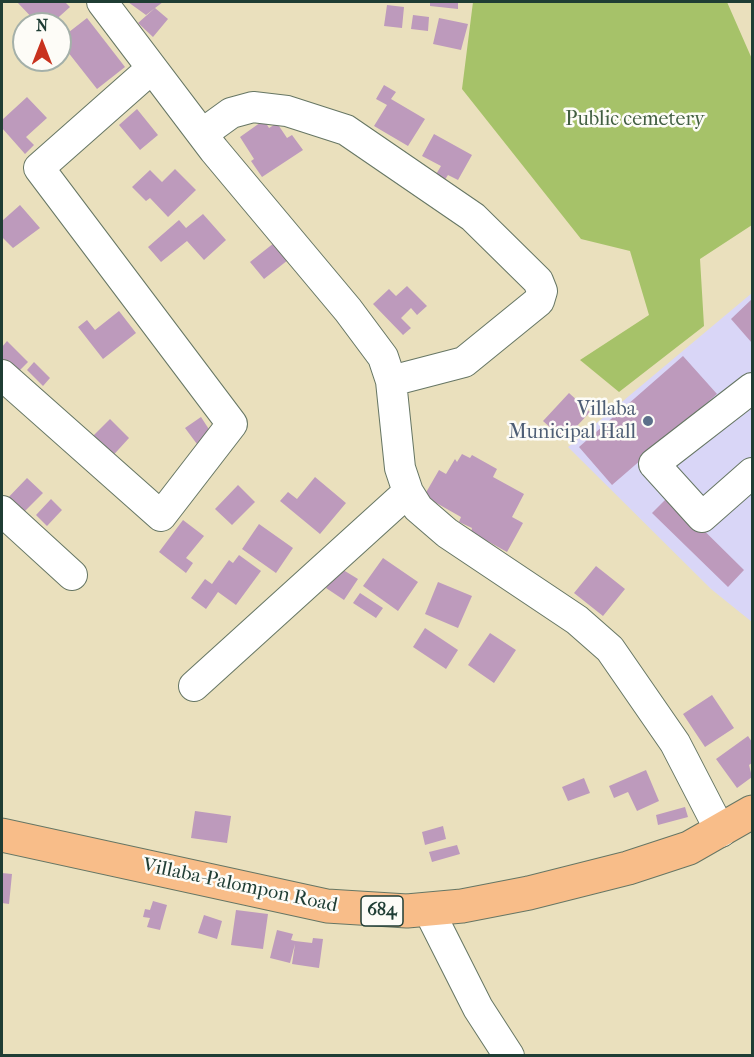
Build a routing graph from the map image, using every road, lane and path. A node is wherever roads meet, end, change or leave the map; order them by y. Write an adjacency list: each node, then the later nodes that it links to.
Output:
1 (102, 2): 2 (street)
2 (151, 69): 3 (street); 4 (street)
3 (202, 134): 5 (street); 5 (street)
4 (2, 375)
5 (392, 381): 8 (street)
6 (753, 387): 7 (street)
7 (753, 472)
8 (408, 492): 11 (street); 13 (street)
9 (2, 512): 10 (street)
10 (72, 575)
11 (194, 686)
12 (753, 812): 13 (main road, Villaba-Palompon Road / 684)
13 (721, 832): 15 (main road, Villaba-Palompon Road / 684)
14 (2, 835): 15 (main road, Villaba-Palompon Road / 684)
15 (428, 909): 16 (street)
16 (509, 1056)

